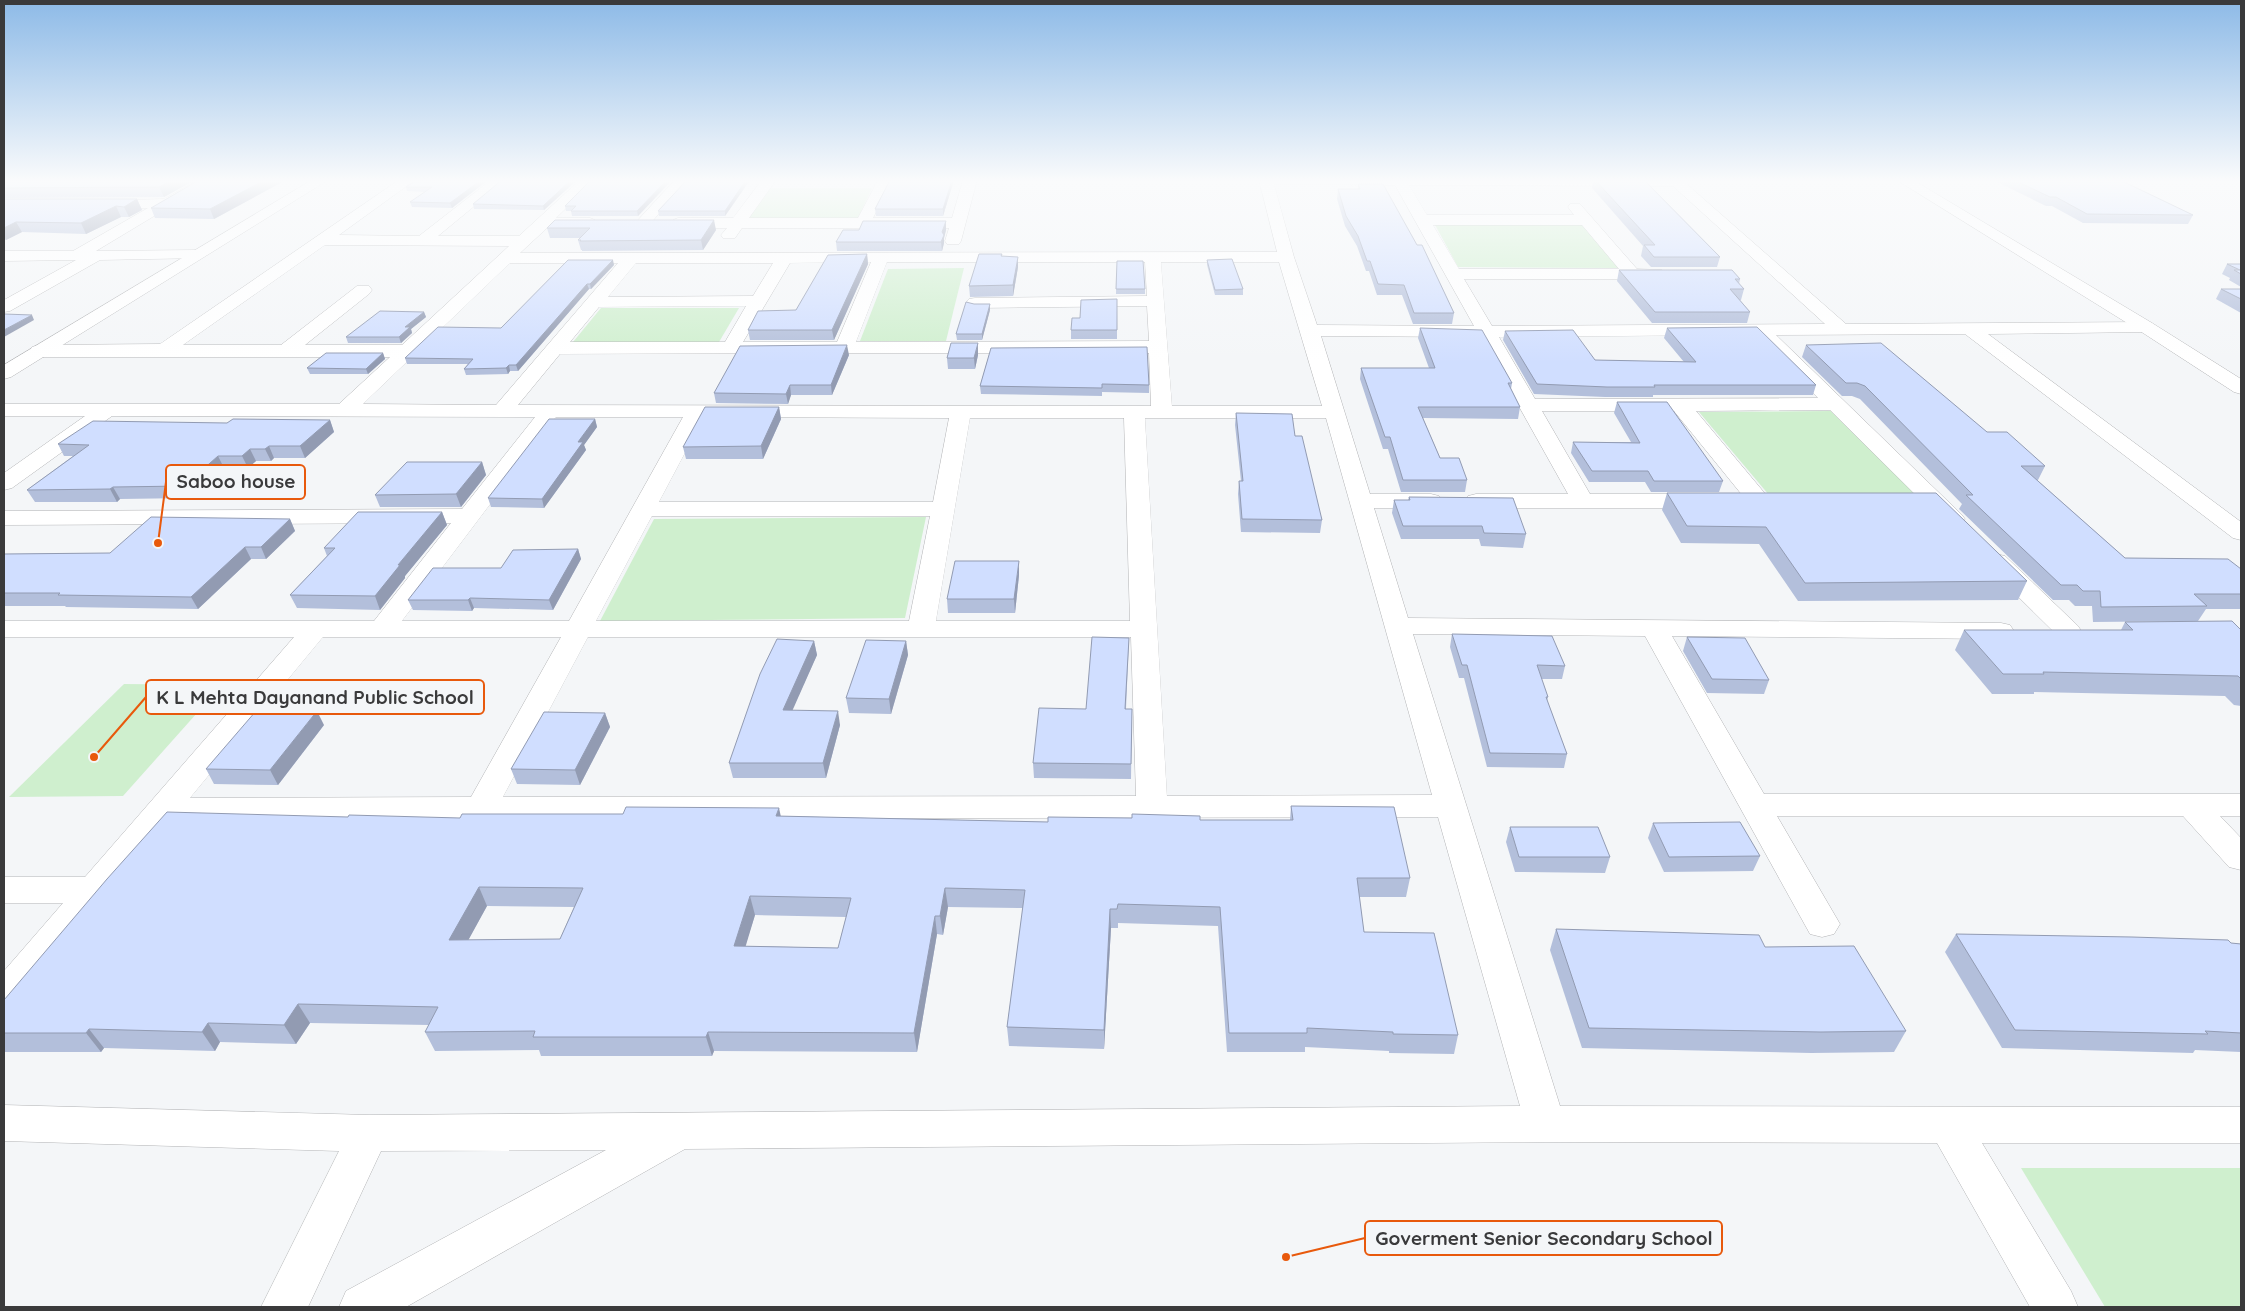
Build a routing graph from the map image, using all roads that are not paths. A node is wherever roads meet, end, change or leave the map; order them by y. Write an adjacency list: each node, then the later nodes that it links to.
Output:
1 (101, 241): 14 (street)
2 (217, 241): 12 (street)
3 (318, 241): 43 (street)
4 (523, 241): 20 (street)
5 (724, 241): 22 (street)
6 (953, 241): 17 (street)
7 (1282, 241): 19 (street)
8 (1434, 241): 24 (street)
9 (1605, 241): 25 (street)
10 (1742, 241): 35 (street)
11 (2005, 241): 33 (street)
12 (194, 255): 15 (street); 44 (street)
13 (4, 256): 14 (street)
14 (76, 256): 15 (street)
15 (96, 256): 32 (street)
16 (881, 257): 17 (street); 23 (street); 41 (street)
17 (948, 257): 18 (street)
18 (1153, 257): 19 (street); 29 (street)
19 (1286, 257): 36 (street)
20 (505, 258): 21 (street); 46 (street)
21 (631, 258): 22 (street); 30 (street)
22 (712, 258): 23 (street)
23 (784, 258): 28 (street)
24 (1452, 274): 25 (street); 38 (street)
25 (1632, 274): 26 (street)
26 (1670, 274)
27 (363, 290): 45 (street)
28 (759, 301): 30 (street); 40 (street)
29 (1156, 301): 31 (street); 42 (street)
30 (594, 302): 39 (street)
31 (975, 303)
32 (6, 305)
33 (2146, 326): 34 (street); 48 (street)
34 (1969, 328): 35 (street); 71 (street)
35 (1841, 329): 37 (street)
36 (1310, 330): 38 (street); 61 (street)
37 (1760, 330): 38 (street); 50 (street)
38 (1485, 332): 51 (street)
39 (555, 348): 40 (street); 56 (street)
40 (731, 348): 41 (street)
41 (844, 348): 42 (street)
42 (1159, 348): 60 (street)
43 (170, 350): 44 (street); 45 (street)
44 (39, 351): 47 (street)
45 (286, 351): 46 (street)
46 (408, 351): 54 (street)
47 (4, 373)
48 (2241, 388)
49 (1680, 404): 50 (street); 51 (street); 64 (street)
50 (1836, 404): 66 (street)
51 (1528, 405): 64 (street)
52 (4, 410): 53 (street)
53 (107, 410): 54 (street); 62 (street)
54 (345, 410): 56 (street)
55 (550, 410): 56 (street); 57 (street); 69 (street)
56 (502, 411)
57 (697, 411): 58 (street); 67 (street)
58 (961, 411): 59 (street); 68 (street)
59 (1134, 412): 60 (street); 79 (street)
60 (1162, 412): 61 (street)
61 (1334, 412): 63 (street)
62 (4, 483)
63 (1360, 501): 64 (street); 72 (street)
64 (1583, 501)
65 (1905, 501): 66 (street)
66 (1935, 501): 80 (street)
67 (644, 509): 68 (street); 77 (street)
68 (943, 509): 78 (street)
69 (469, 516): 70 (street); 76 (street)
70 (4, 518)
71 (2241, 533)
72 (1398, 626): 73 (street); 86 (street)
73 (1654, 628): 80 (street); 82 (street)
74 (4, 629): 75 (street)
75 (315, 629): 76 (street); 88 (street)
76 (382, 629): 77 (street)
77 (578, 629): 78 (street); 87 (street)
78 (921, 629): 79 (street)
79 (1144, 629): 85 (street)
80 (2069, 632): 81 (street)
81 (2097, 632)
82 (1754, 805): 83 (street); 92 (street)
83 (2190, 805): 84 (street); 89 (street)
84 (2241, 805)
85 (1152, 806): 86 (street); 87 (street)
86 (1451, 806): 95 (street)
87 (481, 808): 88 (street)
88 (163, 809): 91 (street)
89 (2241, 858)
90 (4, 890): 91 (street)
91 (94, 890): 93 (street)
92 (1822, 924)
93 (4, 996)
94 (4, 1123): 99 (street)
95 (1545, 1124): 96 (street); 98 (street)
96 (1950, 1125): 97 (street); 102 (street)
97 (2241, 1125)
98 (677, 1132): 99 (street); 101 (street)
99 (369, 1133): 100 (street)
100 (284, 1307)
101 (362, 1307)
102 (2055, 1307)

